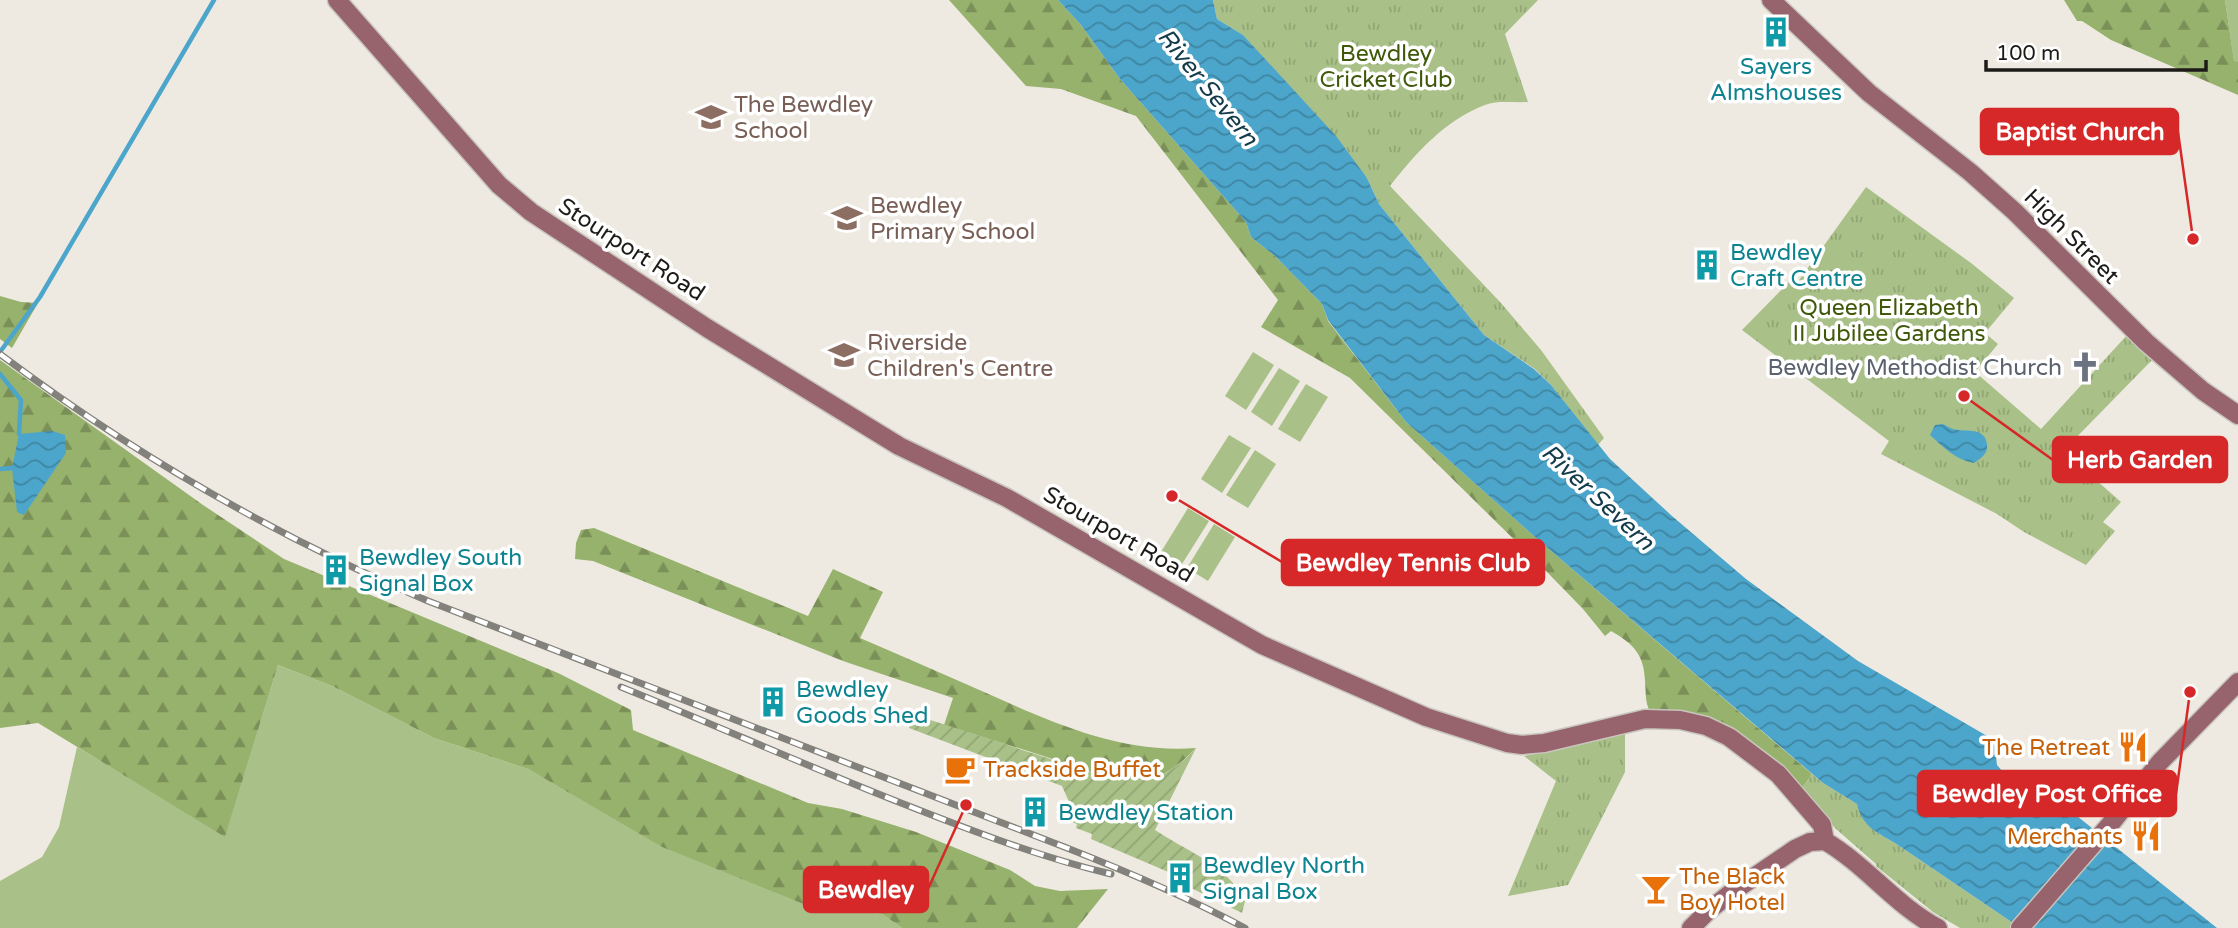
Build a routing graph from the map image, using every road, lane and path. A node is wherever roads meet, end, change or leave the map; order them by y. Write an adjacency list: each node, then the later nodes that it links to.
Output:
1 (337, 0): 5 (main road, Stourport Road)
2 (1771, 0): 3 (main road, High Street)
3 (2238, 415)
4 (2238, 682): 8 (main road)
5 (1825, 841): 6 (main road); 7 (main road, Stourport Road)
6 (1691, 928)
7 (1938, 928)
8 (2020, 928)

